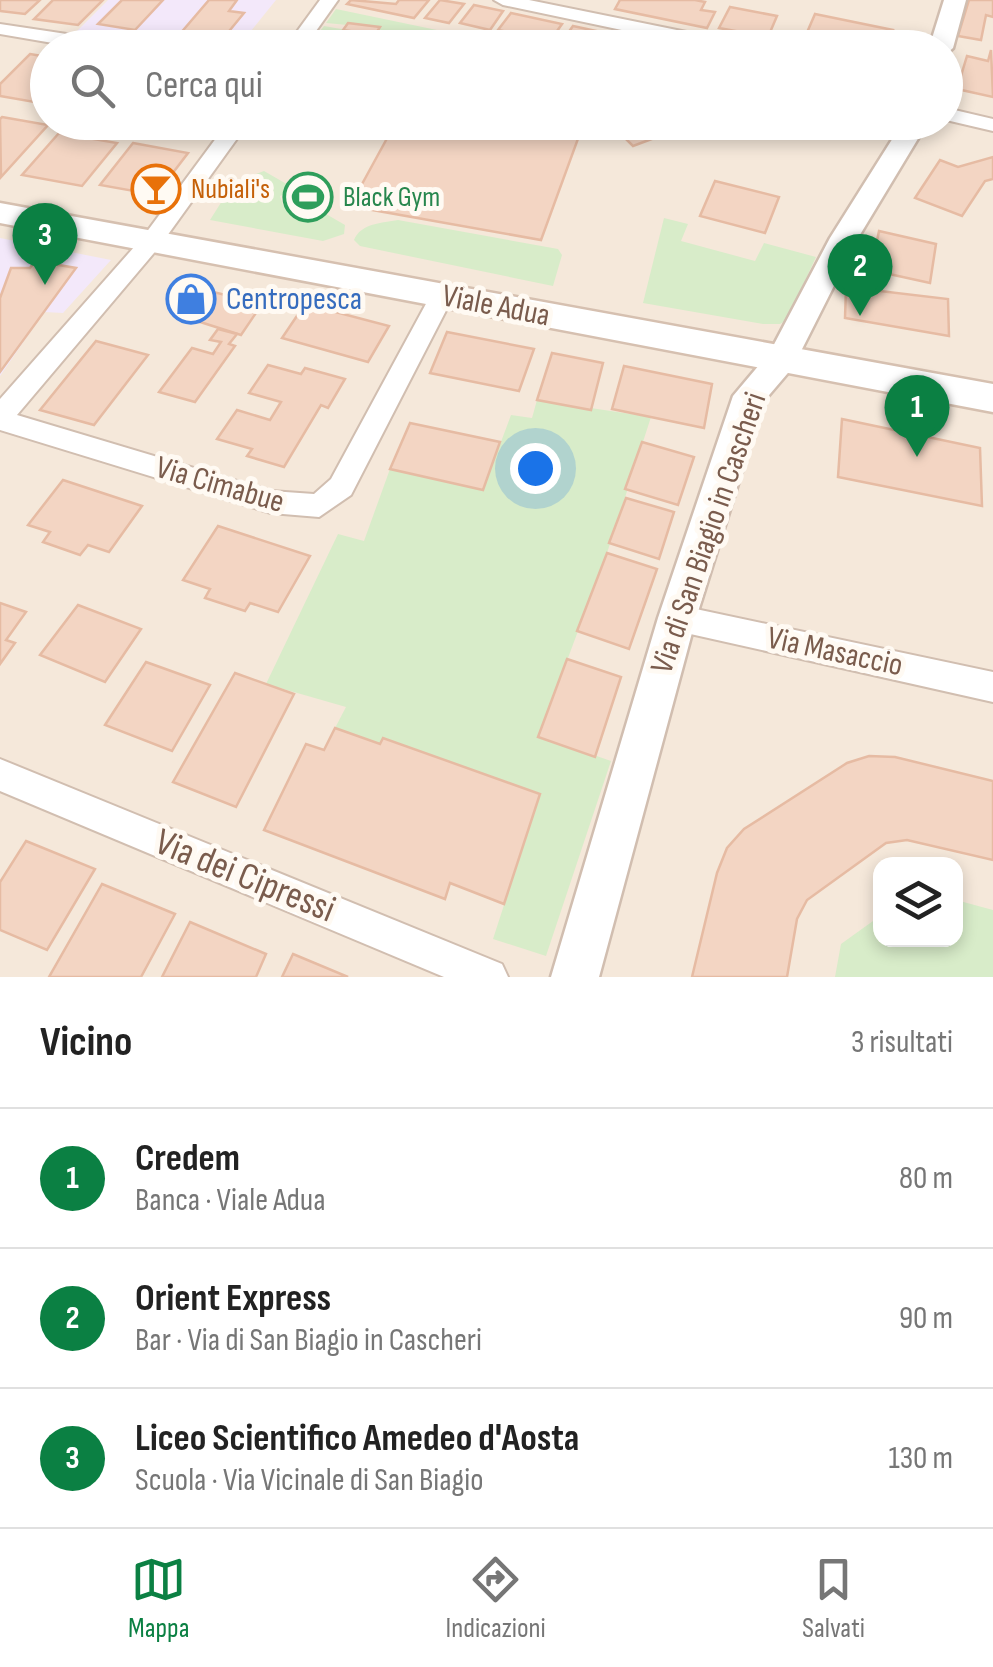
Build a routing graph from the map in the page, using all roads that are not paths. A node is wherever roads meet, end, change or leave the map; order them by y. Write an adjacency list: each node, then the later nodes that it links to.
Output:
1 (329, 0): 5 (street)
2 (503, 0): 6 (street)
3 (956, 0): 7 (street)
4 (0, 29): 8 (street)
5 (307, 30)
6 (649, 30)
7 (947, 30)
8 (30, 34)
9 (963, 118): 10 (street)
10 (993, 125)
11 (227, 140): 14 (street)
12 (905, 140): 16 (street, Via di San Biagio in Cascheri)
13 (0, 213): 14 (main road, Viale Adua)
14 (152, 242): 15 (main road, Viale Adua); 18 (street)
15 (442, 296): 16 (main road, Viale Adua); 18 (street, Via Cimabue)
16 (782, 358): 17 (main road, Viale Adua); 19 (street, Via di San Biagio in Cascheri)
17 (993, 398)
18 (0, 418)
19 (678, 618): 20 (street, Via Masaccio); 23 (street, Via di San Biagio in Cascheri)
20 (993, 686)
21 (0, 775): 22 (street, Via dei Cipressi)
22 (489, 977)
23 (575, 977)

